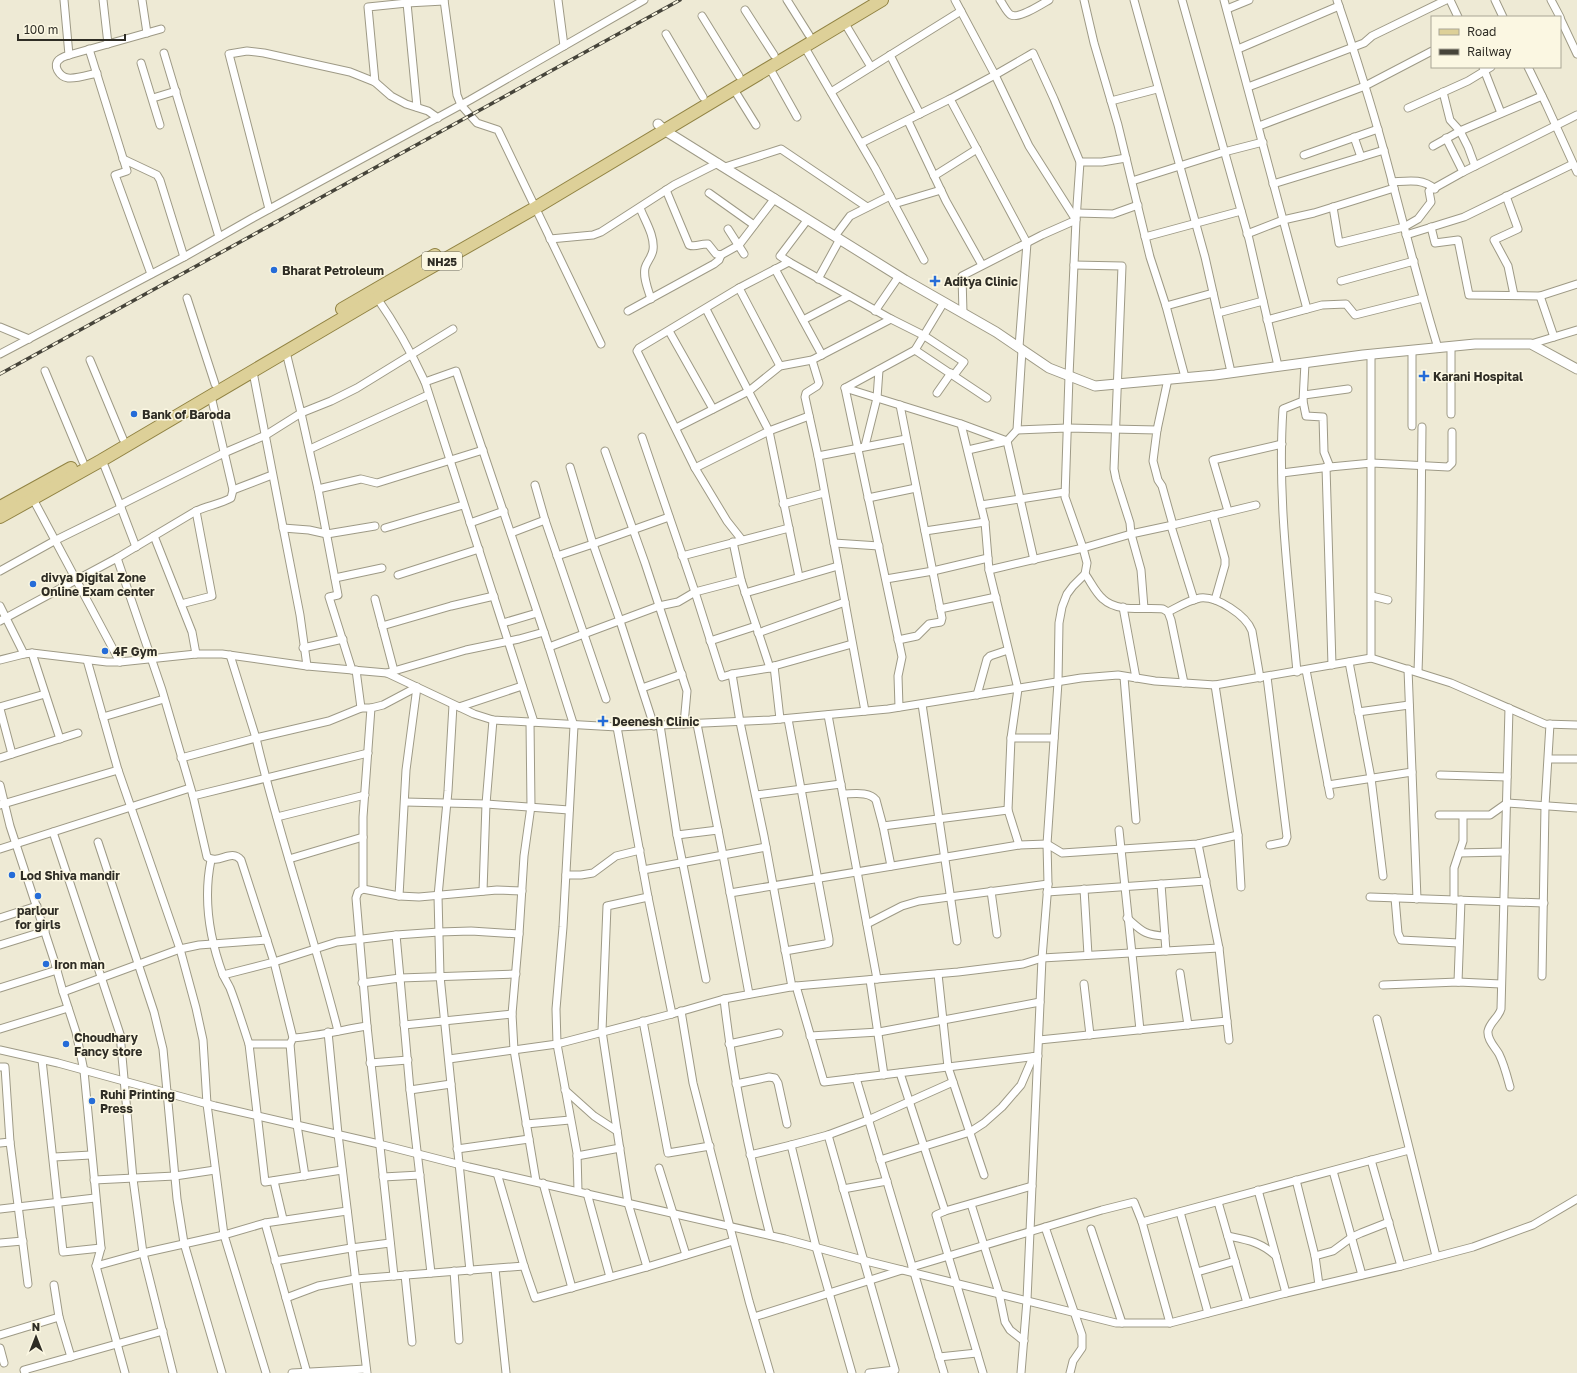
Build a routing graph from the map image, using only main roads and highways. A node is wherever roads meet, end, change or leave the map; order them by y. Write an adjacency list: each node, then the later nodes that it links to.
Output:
1 (866, 0): 3 (main road, NH25)
2 (882, 0): 3 (main road, NH25)
3 (806, 40): 4 (main road, NH25); 4 (main road, NH25)
4 (661, 127): 5 (main road, NH25)
5 (534, 204): 6 (main road, NH25); 7 (main road, NH25)
6 (0, 507)
7 (0, 517)

